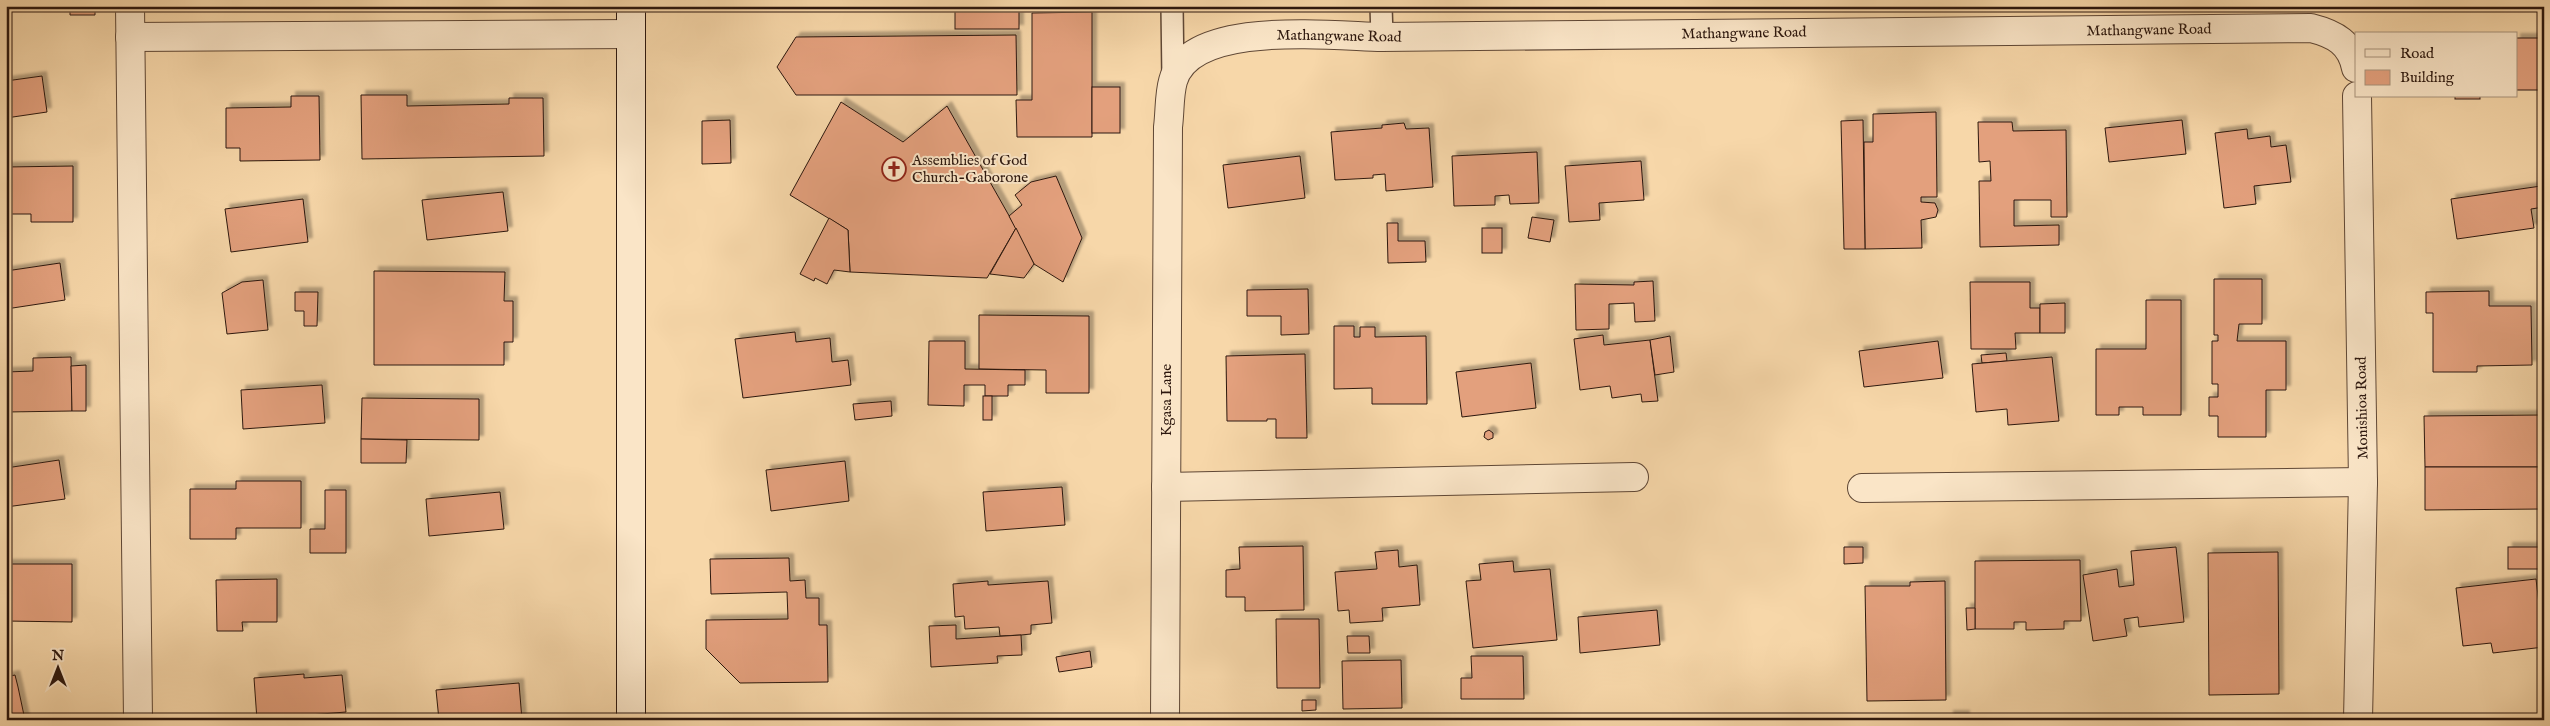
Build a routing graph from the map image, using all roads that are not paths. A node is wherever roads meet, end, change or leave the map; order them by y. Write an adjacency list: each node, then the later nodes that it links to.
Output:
1 (130, 6): 6 (street)
2 (631, 6): 5 (street)
3 (1172, 6): 9 (lane)
4 (1381, 6): 7 (lane)
5 (631, 34): 6 (street); 16 (street)
6 (130, 37): 15 (street)
7 (1382, 37): 8 (street, Mathangwane Road); 9 (street, Mathangwane Road)
8 (2355, 62)
9 (1173, 80): 13 (street, Kgasa Lane)
10 (2358, 98): 12 (street, Monishioa Road)
11 (1634, 477): 13 (street)
12 (2363, 482): 14 (street); 18 (street, Monishioa Road)
13 (1166, 487): 17 (street, Kgasa Lane)
14 (1862, 488)
15 (138, 720)
16 (631, 720)
17 (1165, 720)
18 (2358, 720)

